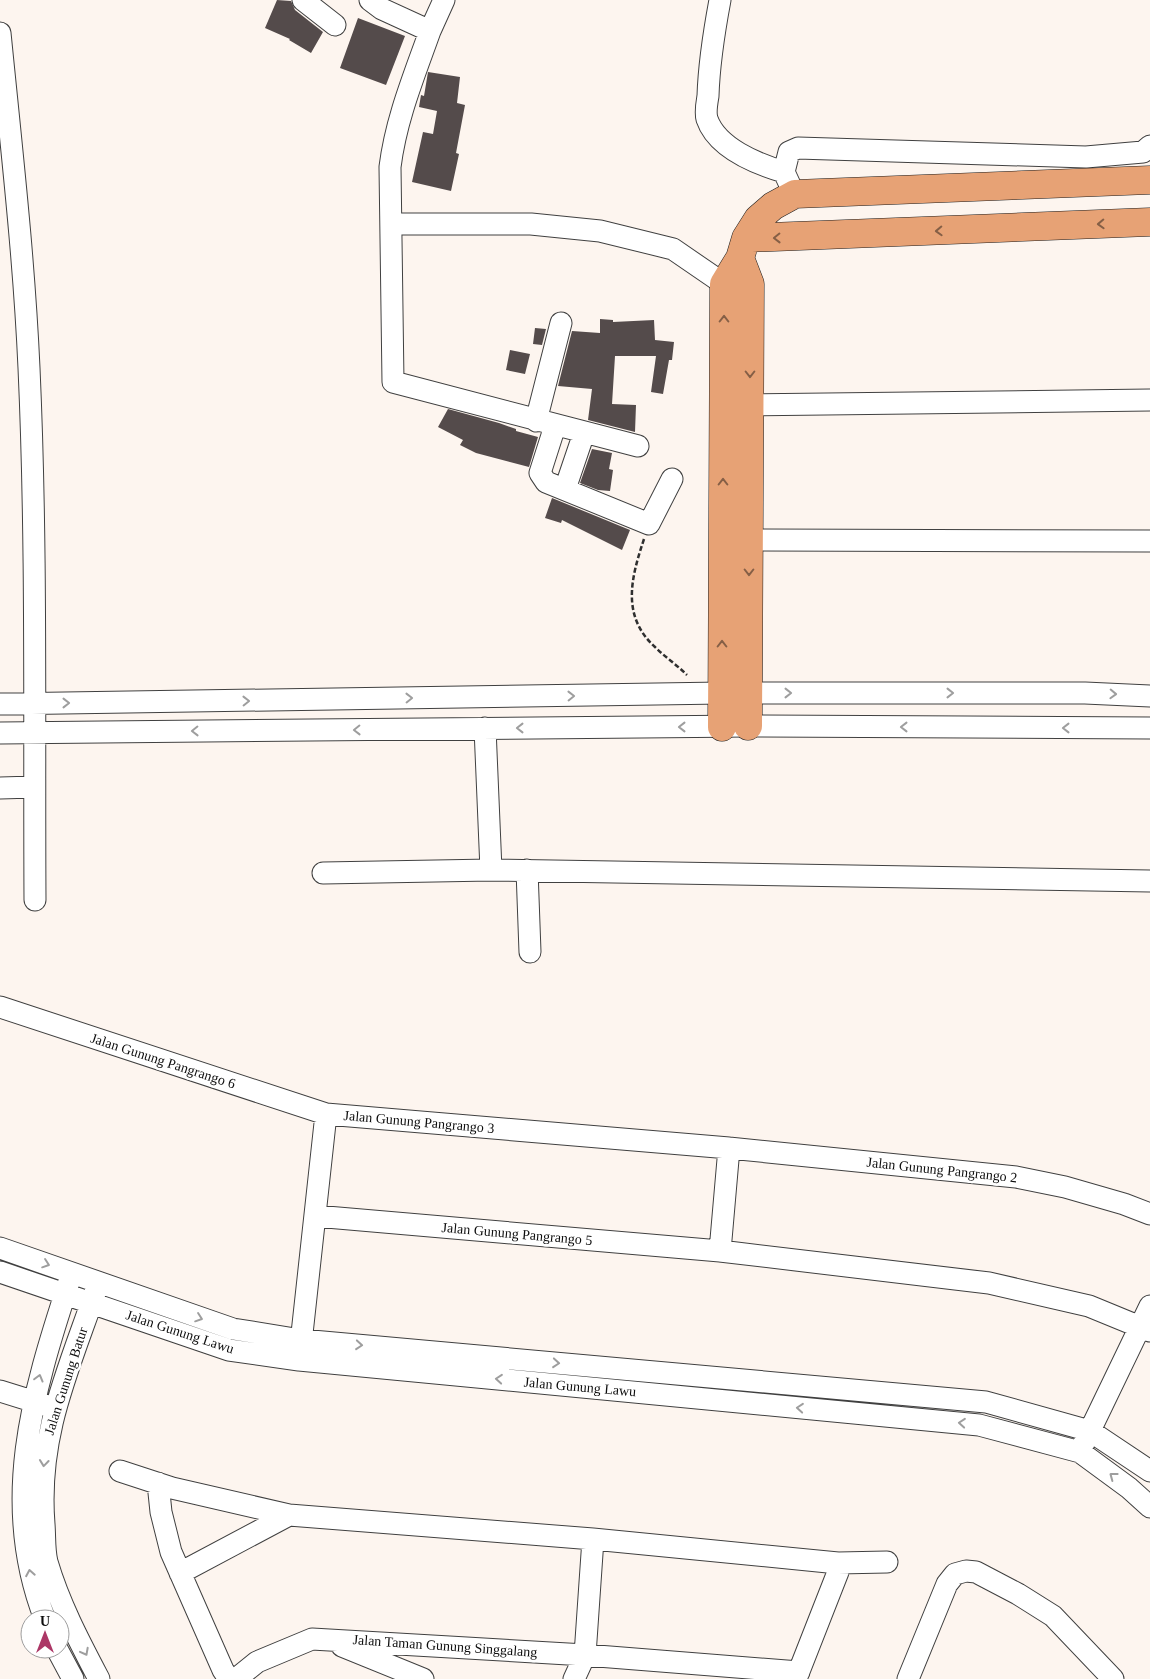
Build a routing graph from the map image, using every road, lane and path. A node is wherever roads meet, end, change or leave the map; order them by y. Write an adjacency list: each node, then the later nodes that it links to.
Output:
1 (303, 0): 5 (street)
2 (370, 0): 6 (street)
3 (444, 0): 6 (street)
4 (720, 0): 10 (street)
5 (335, 25)
6 (430, 31): 12 (street)
7 (0, 33): 30 (street)
8 (1150, 146): 10 (street)
9 (1150, 180): 10 (main road)
10 (789, 183): 13 (main road)
11 (1150, 222): 13 (main road, one-way to 13)
12 (392, 224): 14 (street); 18 (street)
13 (743, 248): 14 (main road); 17 (main road, one-way to 17)
14 (724, 284): 26 (main road, one-way to 14)
15 (561, 323): 18 (street)
16 (1150, 400): 17 (street)
17 (749, 405): 24 (main road)
18 (545, 423): 19 (street); 22 (street)
19 (584, 433): 20 (street); 22 (street)
20 (638, 446)
21 (672, 479): 23 (street)
22 (565, 489): 23 (street)
23 (649, 524): 28 (path)
24 (749, 540): 25 (street); 27 (main road, one-way to 27)
25 (1150, 541)
26 (722, 693): 27 (street); 28 (street); 32 (main road)
27 (749, 693): 29 (street, one-way to 29); 32 (main road)
28 (690, 694): 30 (street, one-way to 28)
29 (1150, 696)
30 (36, 703): 31 (street); 35 (street)
31 (0, 704)
32 (735, 726): 33 (street, one-way to 33); 34 (street, one-way to 32)
33 (486, 728): 35 (street, one-way to 35); 39 (street)
34 (1150, 728)
35 (34, 732): 36 (street); 37 (street)
36 (0, 733)
37 (34, 787): 38 (street); 43 (street)
38 (0, 788)
39 (491, 870): 40 (street); 41 (street)
40 (527, 870): 42 (street); 44 (street)
41 (323, 873)
42 (1150, 881)
43 (35, 900)
44 (530, 952)
45 (0, 1008): 46 (street, Jalan Gunung Pangrango 6)
46 (326, 1114): 47 (street, Jalan Gunung Pangrango 3); 49 (street, Jalan Gunung Pangrango 3)
47 (729, 1148): 48 (street, Jalan Gunung Pangrango 2); 51 (street)
48 (1150, 1214)
49 (315, 1216): 51 (street, Jalan Gunung Pangrango 5); 59 (street, Jalan Gunung Pangrango 3)
50 (0, 1248): 53 (street, Jalan Gunung Lawu, one-way to 53)
51 (720, 1251): 58 (street)
52 (0, 1272): 55 (street, Jalan Gunung Lawu)
53 (72, 1273): 54 (street, Jalan Gunung Lawu); 55 (street, Jalan Gunung Batur)
54 (99, 1283): 56 (street, Jalan Gunung Batur); 59 (street, Jalan Gunung Lawu, one-way to 59)
55 (65, 1295): 56 (street, Jalan Gunung Lawu); 61 (street, Jalan Gunung Batur, one-way to 55)
56 (92, 1304): 59 (street, Jalan Gunung Lawu); 62 (street, Jalan Gunung Batur)
57 (1150, 1306): 58 (street)
58 (1145, 1328): 63 (street)
59 (300, 1350): 63 (street, Jalan Gunung Lawu, one-way to 63); 64 (street, Jalan Gunung Lawu, one-way to 59)
60 (0, 1391): 61 (street)
61 (33, 1402): 62 (street); 71 (street, Jalan Gunung Batur)
62 (55, 1407): 70 (street, Jalan Gunung Batur, one-way to 70)
63 (1090, 1431): 64 (street); 66 (street, Jalan Gunung Lawu)
64 (1080, 1452): 68 (street, Jalan Gunung Lawu, one-way to 64)
65 (120, 1471): 67 (street)
66 (1150, 1471)
67 (158, 1483): 69 (street); 75 (street)
68 (1150, 1507)
69 (289, 1515): 72 (street); 75 (street)
70 (44, 1524): 71 (street); 84 (street, Jalan Gunung Batur, one-way to 84)
71 (23, 1525): 76 (street, Jalan Gunung Batur, one-way to 71)
72 (593, 1539): 74 (street); 78 (street)
73 (887, 1562): 74 (street)
74 (838, 1563): 81 (street)
75 (180, 1573): 82 (street)
76 (41, 1609)
77 (325, 1639): 78 (street, Jalan Taman Gunung Singgalang); 82 (street, Jalan Taman Gunung Singgalang); 85 (street)
78 (586, 1655): 80 (street, Jalan Taman Gunung Singgalang); 86 (street)
79 (63, 1659): 83 (street)
80 (637, 1659): 81 (street, Jalan Taman Gunung Singgalang); 87 (street, Jalan Taman Gunung Singgalang)
81 (798, 1676)
82 (224, 1677)
83 (73, 1679)
84 (99, 1679)
85 (423, 1679)
86 (574, 1679)
87 (682, 1679)
88 (908, 1679): 89 (street)
89 (1113, 1679)

